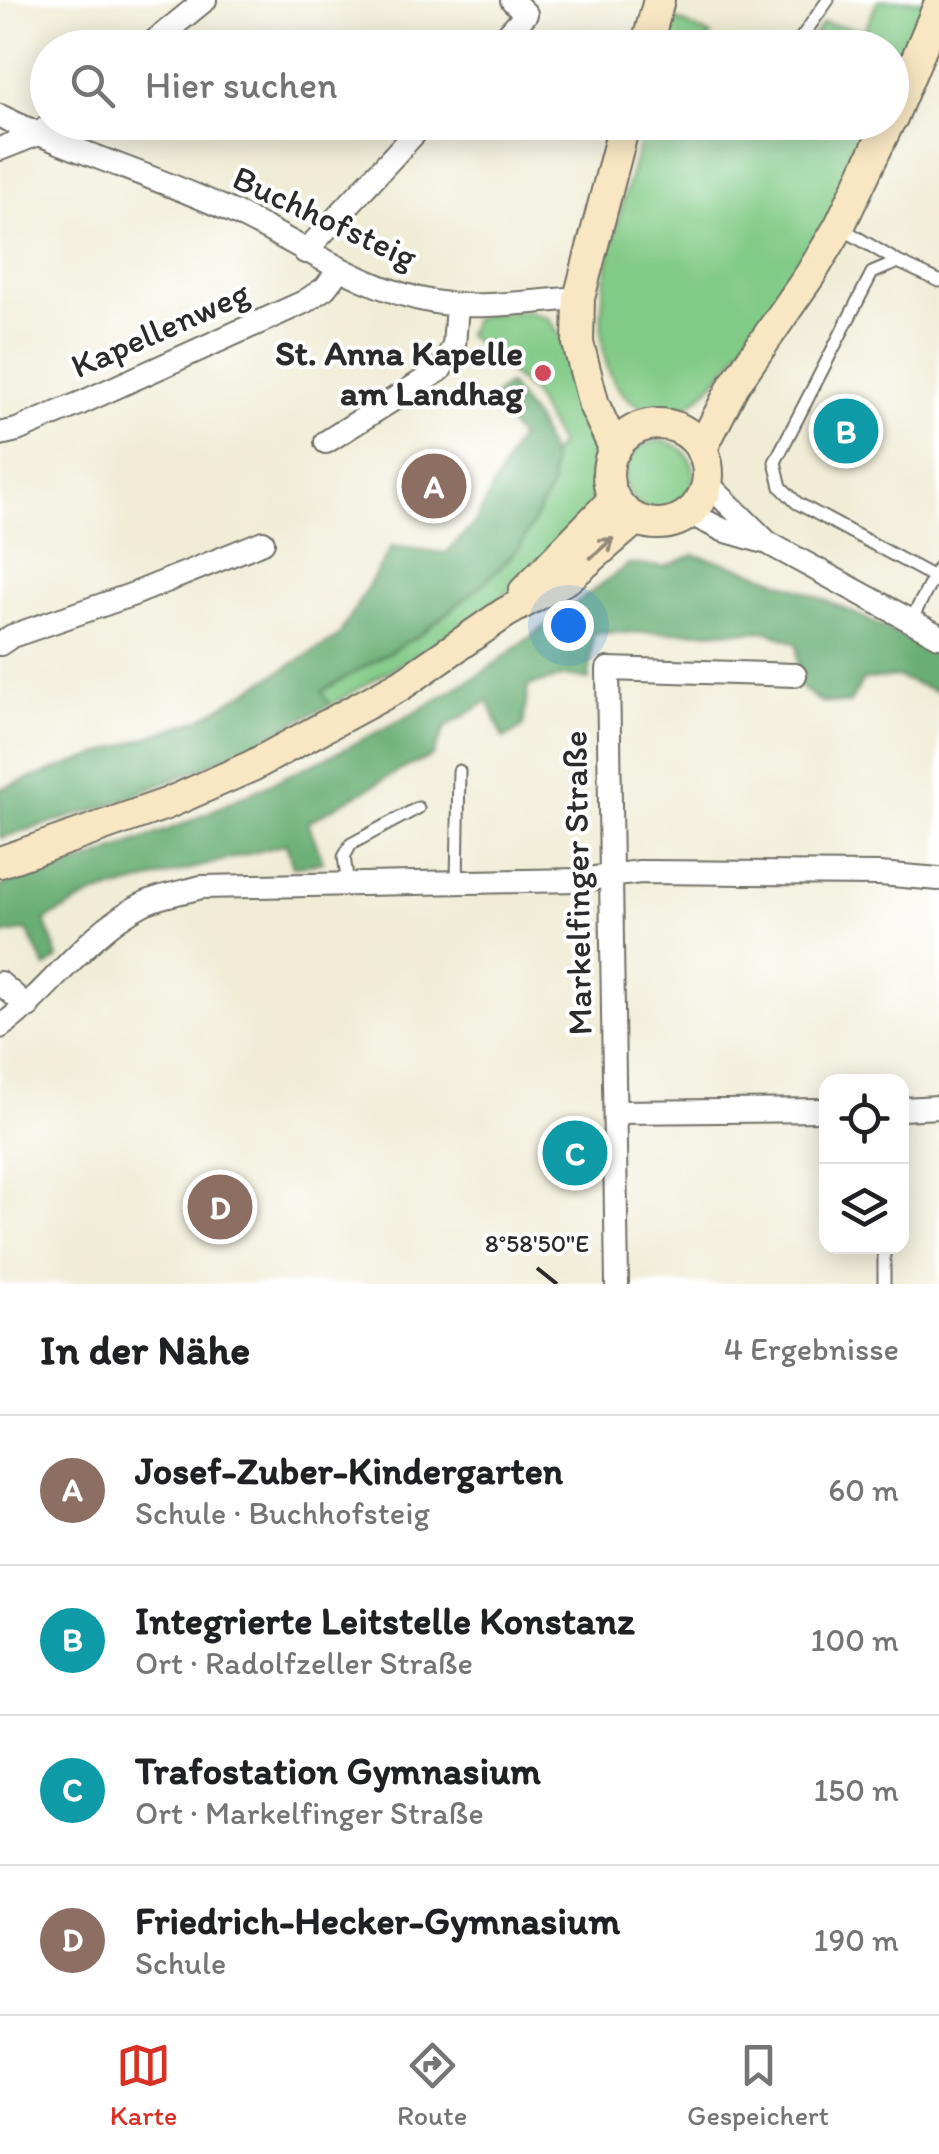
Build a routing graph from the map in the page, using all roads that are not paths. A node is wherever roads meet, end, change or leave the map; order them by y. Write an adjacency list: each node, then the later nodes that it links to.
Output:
1 (205, 0): 6 (street)
2 (512, 0): 7 (street)
3 (659, 0): 8 (street)
4 (828, 0): 9 (lane)
5 (939, 5): 10 (street)
6 (168, 30)
7 (511, 30)
8 (651, 30)
9 (807, 30)
10 (909, 75)
11 (0, 116): 12 (street, Buchhofsteig)
12 (30, 124)
13 (30, 135): 18 (street)
14 (72, 140): 20 (street, Buchhofsteig)
15 (408, 140): 20 (street)
16 (621, 140): 24 (street)
17 (880, 140): 19 (street)
18 (0, 149)
19 (839, 227): 21 (lane); 29 (street)
20 (305, 252): 22 (street, Buchhofsteig)
21 (898, 262): 23 (lane); 37 (lane)
22 (339, 270): 25 (street, Buchhofsteig); 28 (street, Kapellenweg)
23 (939, 281)
24 (580, 298): 25 (street, Buchhofsteig); 26 (street)
25 (457, 305): 30 (street)
26 (588, 376): 27 (street); 31 (street)
27 (640, 428): 29 (street); 31 (street)
28 (0, 434)
29 (690, 439): 32 (street)
30 (326, 442)
31 (614, 450): 33 (street)
32 (707, 484): 34 (street); 36 (street)
33 (625, 509): 34 (street); 44 (street)
34 (690, 513): 36 (street)
35 (263, 542): 40 (street)
36 (768, 543): 38 (street)
37 (936, 572): 38 (lane)
38 (910, 622): 39 (street)
39 (939, 636)
40 (0, 644)
41 (795, 675): 45 (street, Markelfinger Straße)
42 (459, 770): 47 (lane)
43 (418, 808): 48 (lane)
44 (0, 862)
45 (612, 874): 46 (street); 47 (street); 55 (street, Markelfinger Straße)
46 (939, 878)
47 (457, 882): 48 (street)
48 (348, 884): 50 (street)
49 (0, 984): 50 (street)
50 (28, 1008): 51 (street)
51 (0, 1027)
52 (939, 1107): 53 (street)
53 (909, 1109)
54 (819, 1110): 55 (street)
55 (616, 1112): 57 (street, Markelfinger Straße)
56 (884, 1254): 58 (lane)
57 (617, 1284)
58 (884, 1284)

